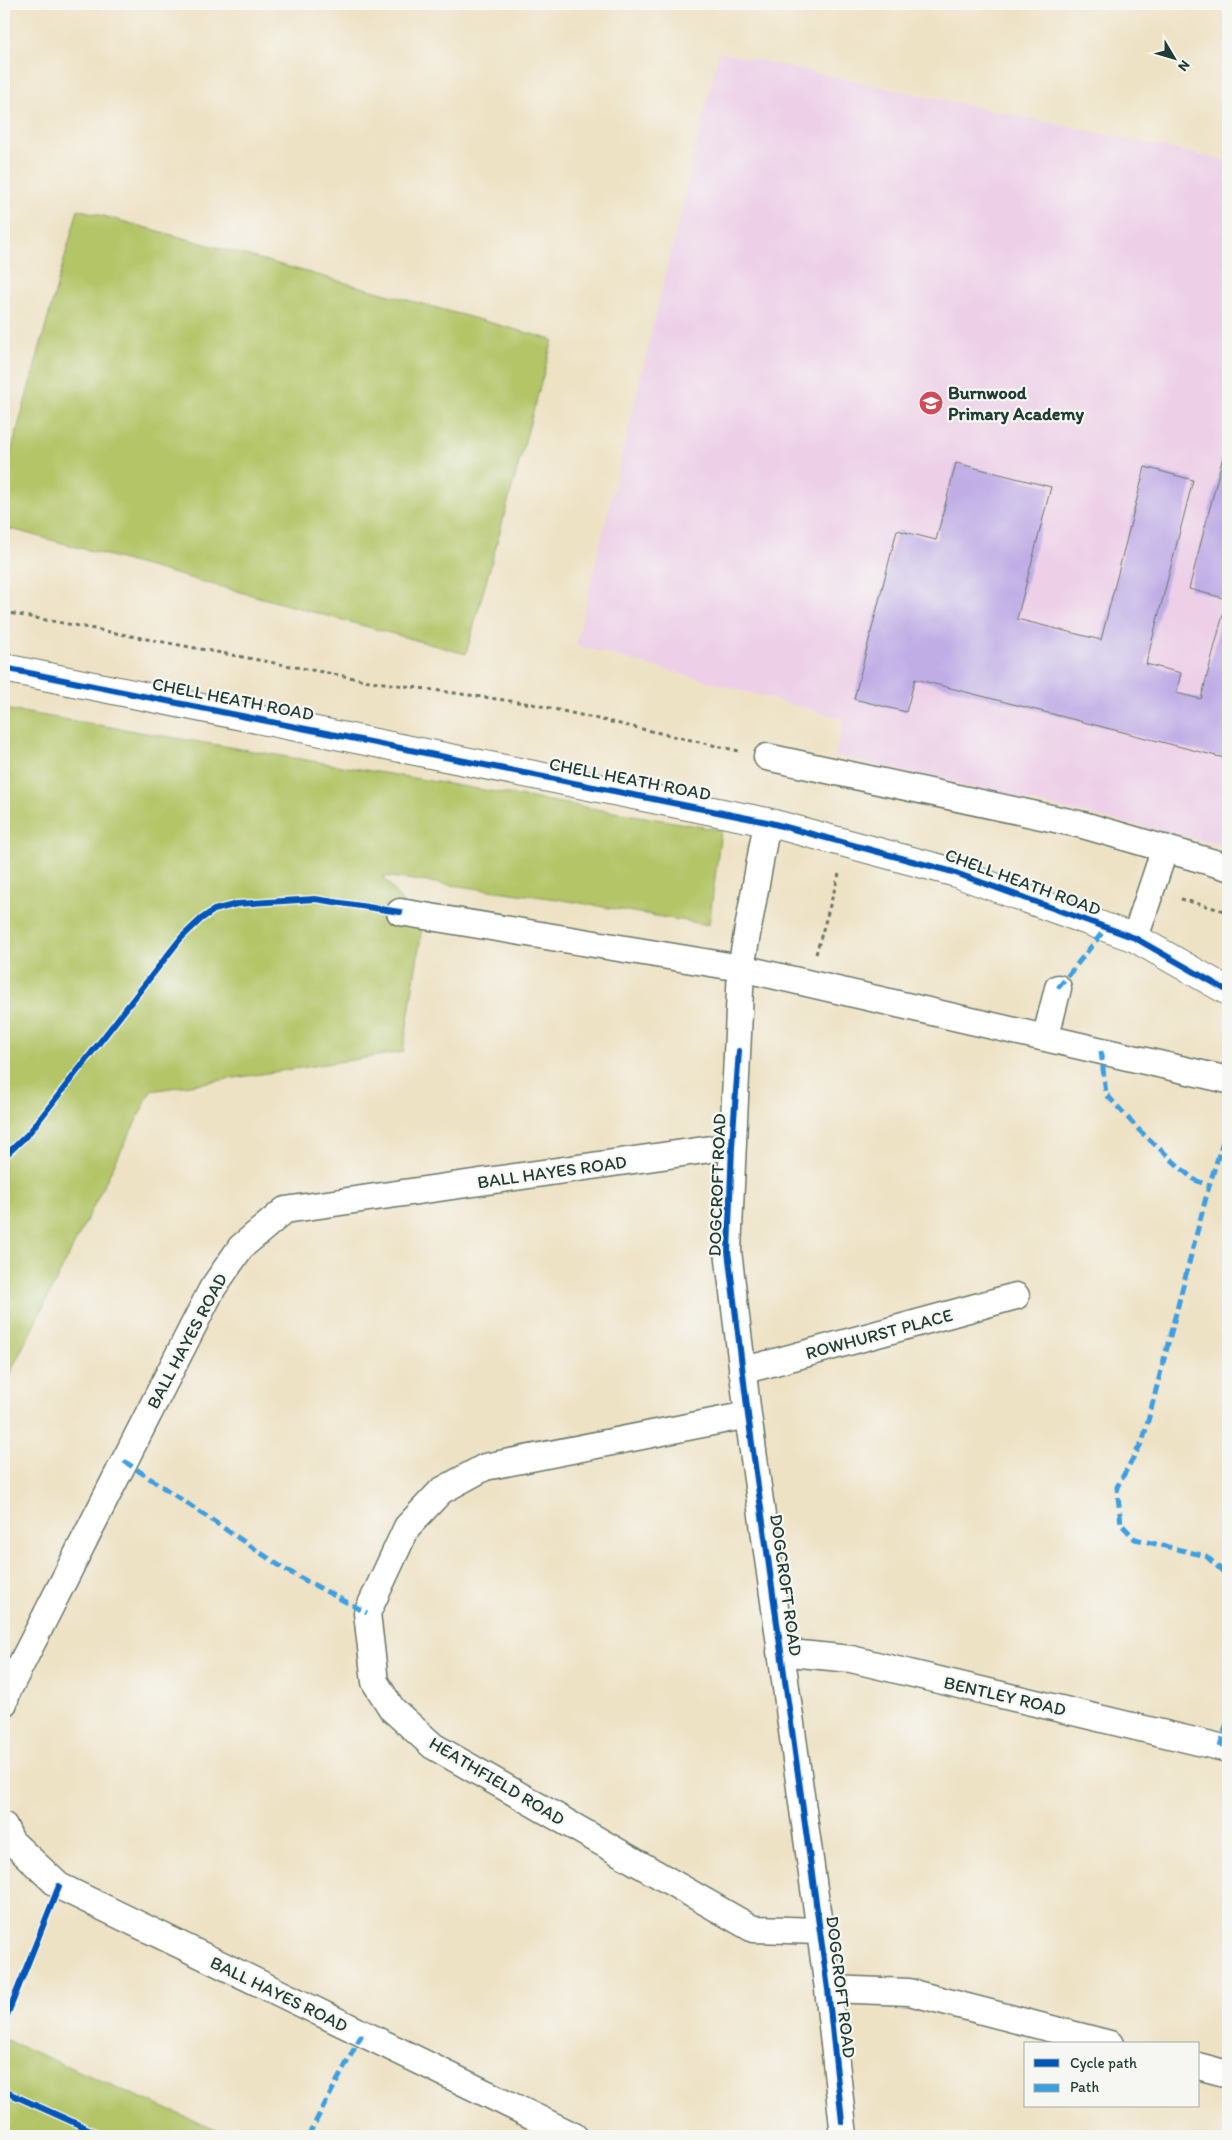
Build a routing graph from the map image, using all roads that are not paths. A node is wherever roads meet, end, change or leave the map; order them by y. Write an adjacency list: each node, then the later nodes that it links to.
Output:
1 (4, 668): 3 (street, CHELL HEATH ROAD)
2 (767, 757): 4 (street)
3 (767, 822): 7 (street, CHELL HEATH ROAD); 8 (street, DOGCROFT ROAD)
4 (1165, 848): 5 (street); 7 (street)
5 (1228, 867)
6 (400, 912): 8 (street)
7 (1136, 938): 10 (street, CHELL HEATH ROAD)
8 (741, 968): 11 (street); 13 (street, DOGCROFT ROAD)
9 (1058, 988): 11 (street)
10 (1228, 991)
11 (1046, 1036): 12 (street)
12 (1228, 1080)
13 (732, 1146): 15 (street, DOGCROFT ROAD); 18 (street, BALL HAYES ROAD)
14 (1016, 1296): 15 (street, ROWHURST PLACE)
15 (742, 1371): 16 (street, DOGCROFT ROAD)
16 (748, 1415): 17 (street, DOGCROFT ROAD); 21 (street, HEATHFIELD ROAD)
17 (780, 1652): 19 (street, BENTLEY ROAD); 21 (street, DOGCROFT ROAD)
18 (4, 1703)
19 (1228, 1749)
20 (4, 1826): 26 (street, BALL HAYES ROAD)
21 (819, 1931): 22 (street, DOGCROFT ROAD)
22 (828, 1990): 23 (street); 27 (street, DOGCROFT ROAD)
23 (1102, 2042)
24 (1200, 2067): 25 (street)
25 (1228, 2074)
26 (574, 2136)
27 (844, 2136)

